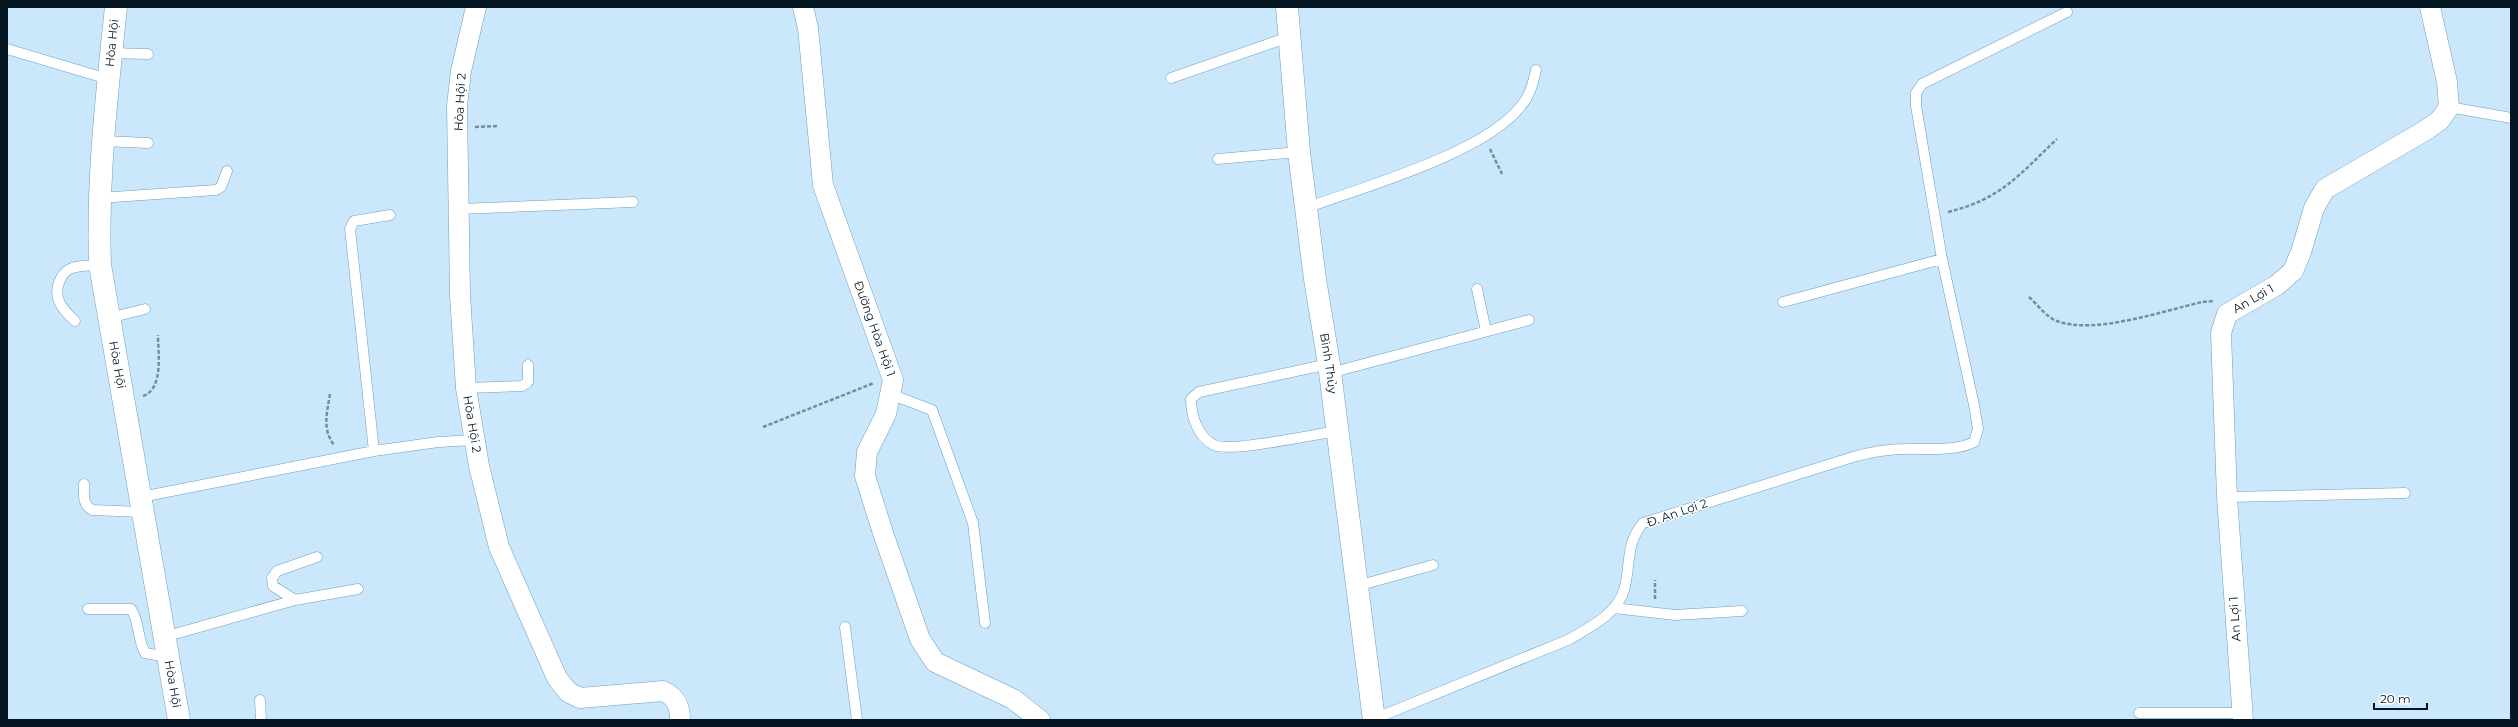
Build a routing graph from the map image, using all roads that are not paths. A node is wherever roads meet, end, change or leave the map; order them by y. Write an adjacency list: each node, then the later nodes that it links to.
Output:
1 (116, 7): 9 (main road, Hòa Hội)
2 (476, 7): 24 (street, Hòa Hội 2)
3 (803, 7): 37 (street, Đường Hòa Hội 1)
4 (1287, 7): 7 (main road, Bình Thủy)
5 (2430, 7): 14 (street)
6 (2066, 12): 26 (lane)
7 (1289, 37): 12 (lane); 18 (main road, Bình Thủy)
8 (7, 49): 13 (lane)
9 (111, 53): 10 (lane); 13 (main road, Hòa Hội)
10 (148, 54)
11 (1536, 70): 23 (lane)
12 (1171, 78)
13 (108, 79): 16 (main road, Hòa Hội)
14 (2449, 107): 15 (lane); 44 (street, An Lợi 1)
15 (2511, 118)
16 (102, 141): 17 (lane); 21 (main road, Hòa Hội)
17 (148, 143)
18 (1299, 152): 19 (lane); 23 (main road, Bình Thủy)
19 (1218, 159)
20 (227, 171): 21 (lane)
21 (100, 198): 27 (main road, Hòa Hội)
22 (633, 202): 24 (lane)
23 (1306, 208): 36 (main road, Bình Thủy)
24 (460, 209): 38 (street, Hòa Hội 2)
25 (390, 215): 41 (lane)
26 (1942, 259): 29 (lane); 51 (lane, Đ. An Lợi 2)
27 (100, 265): 31 (main road, Hòa Hội); 33 (lane)
28 (1477, 289): 34 (lane)
29 (1783, 302)
30 (145, 309): 31 (lane)
31 (109, 318): 45 (main road, Hòa Hội)
32 (1529, 320): 34 (lane)
33 (75, 321)
34 (1486, 331): 36 (lane)
35 (528, 365): 38 (lane)
36 (1330, 368): 39 (main road, Bình Thủy); 39 (lane)
37 (890, 385): 54 (lane); 64 (street, Đường Hòa Hội 1)
38 (466, 388): 40 (street, Hòa Hội 2)
39 (1338, 431): 48 (main road, Bình Thủy)
40 (474, 440): 41 (lane); 62 (street, Hòa Hội 2)
41 (374, 451): 45 (lane)
42 (84, 484): 45 (lane)
43 (2405, 493): 44 (lane)
44 (2227, 497): 59 (street, An Lợi 1)
45 (142, 505): 56 (main road, Hòa Hội)
46 (317, 557): 50 (lane)
47 (1433, 565): 48 (lane)
48 (1357, 586): 65 (main road, Bình Thủy)
49 (358, 589): 50 (lane)
50 (295, 600): 56 (lane)
51 (1614, 608): 53 (lane); 65 (lane, Đ. An Lợi 2)
52 (88, 609): 56 (lane)
53 (1742, 611)
54 (985, 624)
55 (845, 627): 63 (lane)
56 (166, 647): 60 (main road, Hòa Hội)
57 (260, 700): 61 (lane)
58 (2139, 713): 59 (lane)
59 (2243, 716)
60 (179, 720)
61 (260, 720)
62 (680, 720)
63 (857, 720)
64 (1040, 720)
65 (1374, 720)

